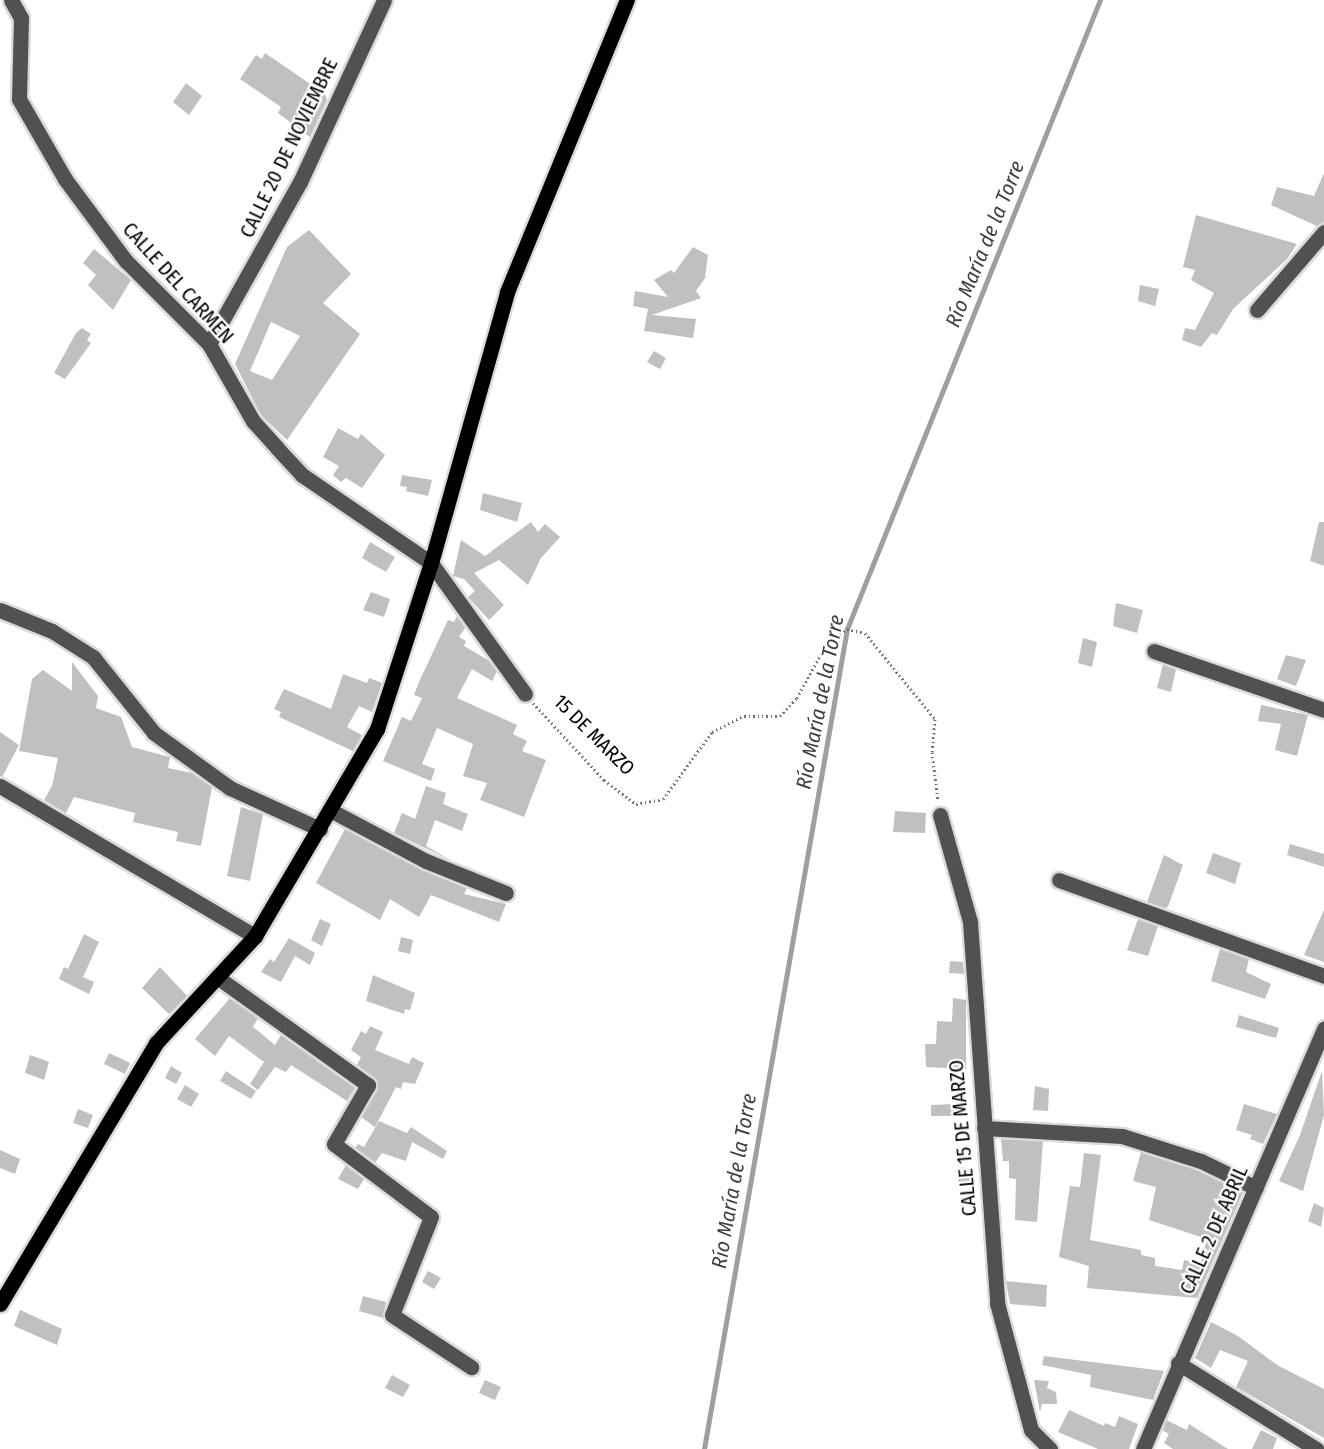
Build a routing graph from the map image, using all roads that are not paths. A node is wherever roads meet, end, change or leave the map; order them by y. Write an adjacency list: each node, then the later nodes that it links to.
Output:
1 (11, 0): 6 (street, CALLE DEL CARMEN)
2 (384, 0): 6 (street, CALLE 20 DE NOVIEMBRE)
3 (627, 0): 7 (main road)
4 (1324, 232): 5 (street)
5 (1257, 310)
6 (209, 344): 7 (street, CALLE DEL CARMEN)
7 (430, 563): 10 (street, 15 DE MARZO); 13 (main road)
8 (0, 610): 15 (street)
9 (1154, 651): 11 (street)
10 (525, 694)
11 (1324, 710)
12 (0, 786): 18 (street)
13 (330, 810): 15 (main road); 17 (street)
14 (940, 815): 22 (street, CALLE 15 DE MARZO)
15 (320, 829): 18 (main road)
16 (1059, 880): 19 (street)
17 (506, 893)
18 (255, 936): 20 (main road)
19 (1324, 976)
20 (217, 977): 24 (main road); 27 (street)
21 (1324, 1029): 23 (street, CALLE 2 DE ABRIL)
22 (984, 1128): 23 (street); 28 (street, CALLE 15 DE MARZO)
23 (1256, 1188): 26 (street, CALLE 2 DE ABRIL)
24 (6, 1284): 25 (main road)
25 (0, 1304)
26 (1178, 1364): 29 (street, CALLE 2 DE ABRIL); 30 (street)
27 (471, 1367)
28 (1050, 1449)
29 (1143, 1449)
30 (1316, 1449)

